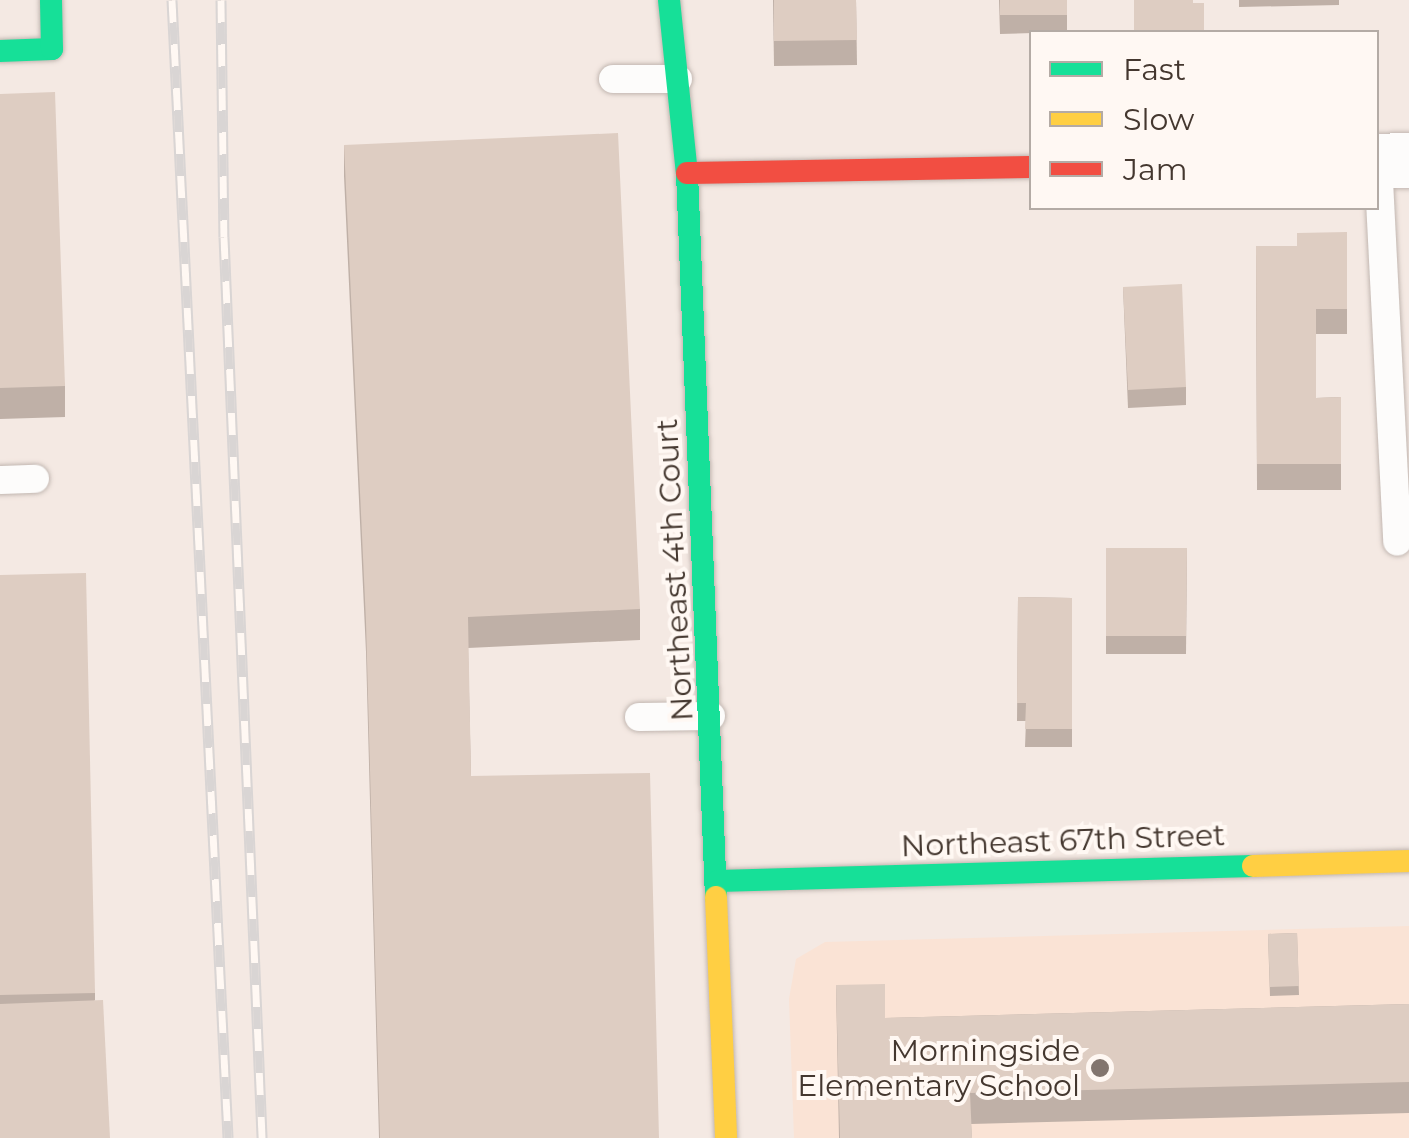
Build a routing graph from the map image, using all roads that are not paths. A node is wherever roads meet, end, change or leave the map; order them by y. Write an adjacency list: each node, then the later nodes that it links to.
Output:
1 (50, 0): 3 (street)
2 (669, 0): 5 (street, Northeast 4th Court)
3 (0, 51)
4 (613, 79): 5 (lane)
5 (678, 79): 8 (street, Northeast 4th Court)
6 (1388, 161): 11 (lane)
7 (1029, 168): 8 (street)
8 (687, 173): 13 (street, Northeast 4th Court)
9 (35, 479): 10 (lane)
10 (0, 480)
11 (1397, 542)
12 (639, 716): 13 (lane)
13 (711, 716): 15 (street, Northeast 4th Court)
14 (1409, 861): 15 (street, Northeast 67th Street)
15 (718, 881): 16 (street, Northeast 4th Court)
16 (726, 1138)

